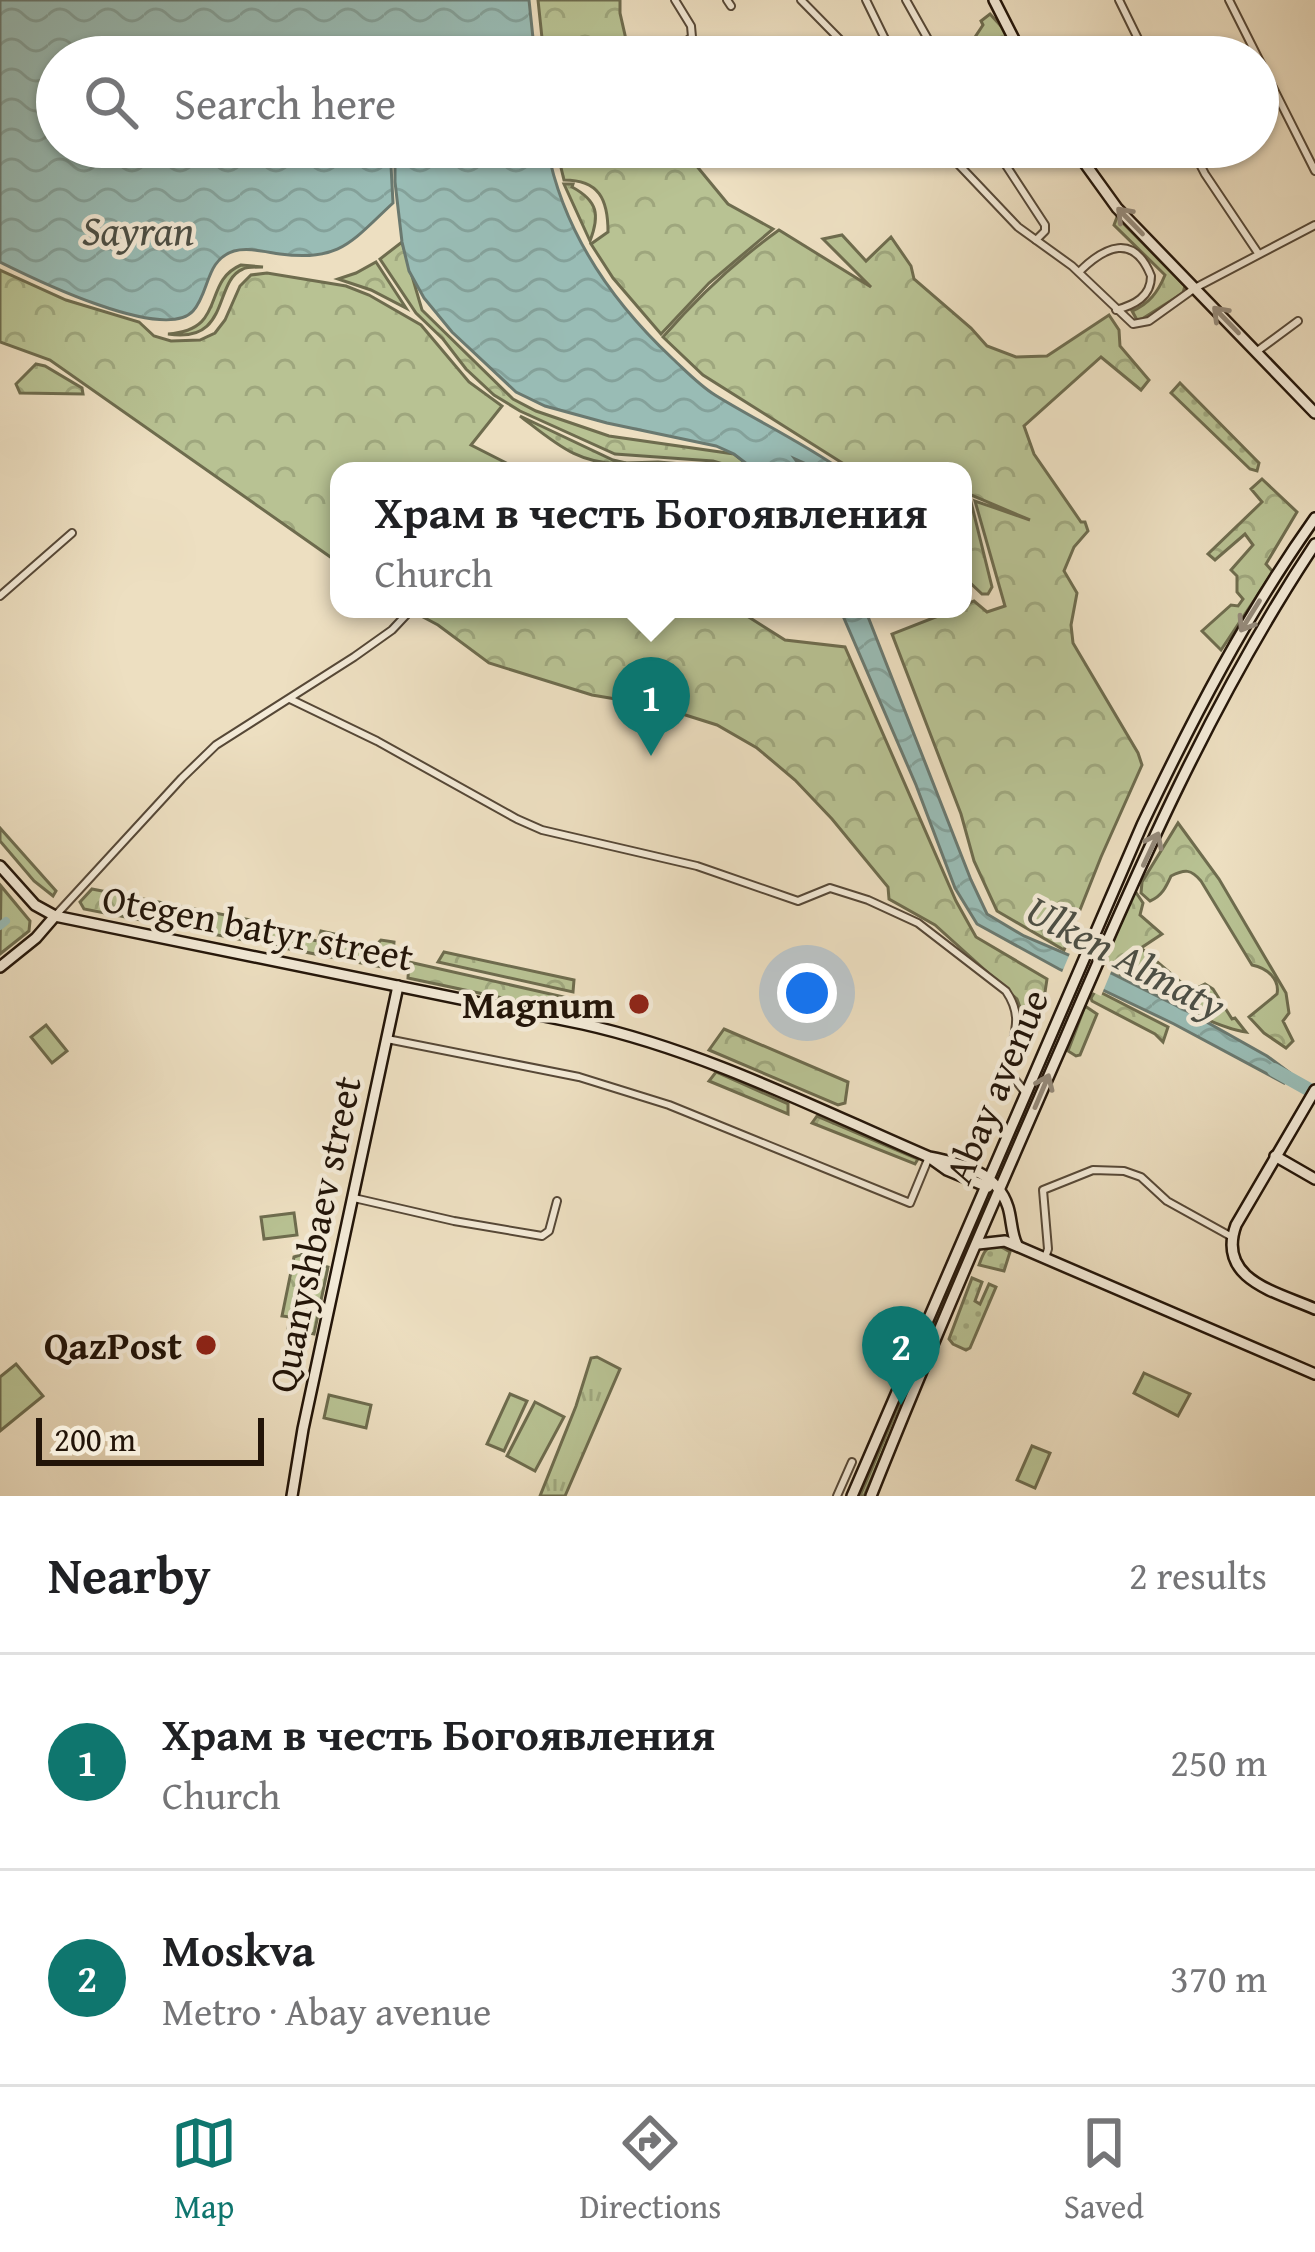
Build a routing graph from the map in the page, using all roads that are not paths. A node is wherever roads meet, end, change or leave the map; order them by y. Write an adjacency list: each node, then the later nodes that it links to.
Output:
1 (675, 0): 8 (street)
2 (801, 0): 9 (street)
3 (866, 0): 10 (street)
4 (906, 0): 11 (street)
5 (994, 0): 12 (main road)
6 (1119, 0): 13 (street)
7 (1229, 0): 14 (street)
8 (692, 36)
9 (836, 36)
10 (884, 36)
11 (926, 36)
12 (1012, 36)
13 (1137, 36)
14 (1247, 36)
15 (1279, 99): 20 (street)
16 (962, 168): 22 (street)
17 (1008, 168): 22 (street)
18 (1088, 168): 25 (main road, one-way to 18)
19 (1202, 168): 23 (street)
20 (1315, 171)
21 (1315, 225): 23 (street)
22 (1036, 240): 24 (street)
23 (1258, 253): 25 (street)
24 (1079, 272): 26 (street); 26 (street)
25 (1195, 288): 26 (street); 28 (main road, one-way to 25)
26 (1116, 310)
27 (1298, 321): 28 (street)
28 (1256, 352): 29 (main road)
29 (1315, 413)
30 (1315, 518): 42 (main road, Abay avenue, one-way to 42)
31 (72, 533): 33 (street)
32 (1315, 544): 47 (main road, Abay avenue, one-way to 32)
33 (0, 596)
34 (403, 618): 35 (street)
35 (290, 699): 37 (street); 42 (street)
36 (0, 866): 37 (main road, Otegen batyr street)
37 (56, 916): 38 (main road); 39 (main road, Otegen batyr street)
38 (0, 967)
39 (398, 986): 40 (main road, Quanyshbaev street); 44 (main road, Otegen batyr street)
40 (387, 1040): 44 (street); 48 (main road, Quanyshbaev street)
41 (1315, 1090): 43 (main road)
42 (1025, 1092): 46 (main road, Abay avenue)
43 (1275, 1156): 45 (main road); 50 (main road)
44 (929, 1157): 46 (main road, Otegen batyr street)
45 (1315, 1179)
46 (987, 1181): 47 (main road, Otegen batyr street); 59 (main road, Abay avenue)
47 (1000, 1192): 51 (main road, Abay avenue); 52 (main road)
48 (354, 1198): 49 (street); 57 (main road, Quanyshbaev street)
49 (557, 1201)
50 (1232, 1237): 53 (street); 54 (main road)
51 (978, 1244): 52 (main road); 60 (main road, Abay avenue)
52 (1017, 1245): 53 (main road)
53 (1045, 1258): 55 (main road)
54 (1315, 1309)
55 (1315, 1374)
56 (852, 1462): 58 (street)
57 (292, 1496)
58 (837, 1496)
59 (852, 1496)
60 (871, 1496)

